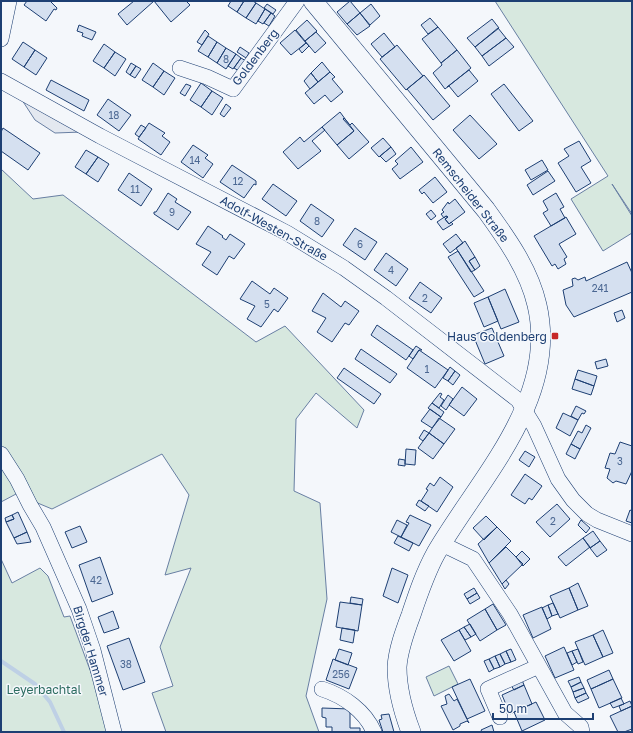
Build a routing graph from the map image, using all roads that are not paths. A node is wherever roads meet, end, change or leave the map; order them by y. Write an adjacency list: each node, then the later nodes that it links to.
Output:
1 (9, 1): 4 (street)
2 (297, 1): 5 (street, Goldenberg)
3 (313, 1): 7 (main road, Remscheider Straße)
4 (1, 39)
5 (180, 68)
6 (1, 81): 7 (street, Adolf-Westen-Straße)
7 (524, 410): 9 (street, Adolf-Westen-Straße); 10 (main road, Remscheider Straße)
8 (1, 454): 14 (street, Birgder Hammer)
9 (632, 534)
10 (442, 544): 11 (street); 16 (main road, Remscheider Straße)
11 (539, 666): 13 (street); 17 (street)
12 (322, 689): 15 (street)
13 (500, 717)
14 (114, 732)
15 (374, 732)
16 (411, 732)
17 (582, 732)

